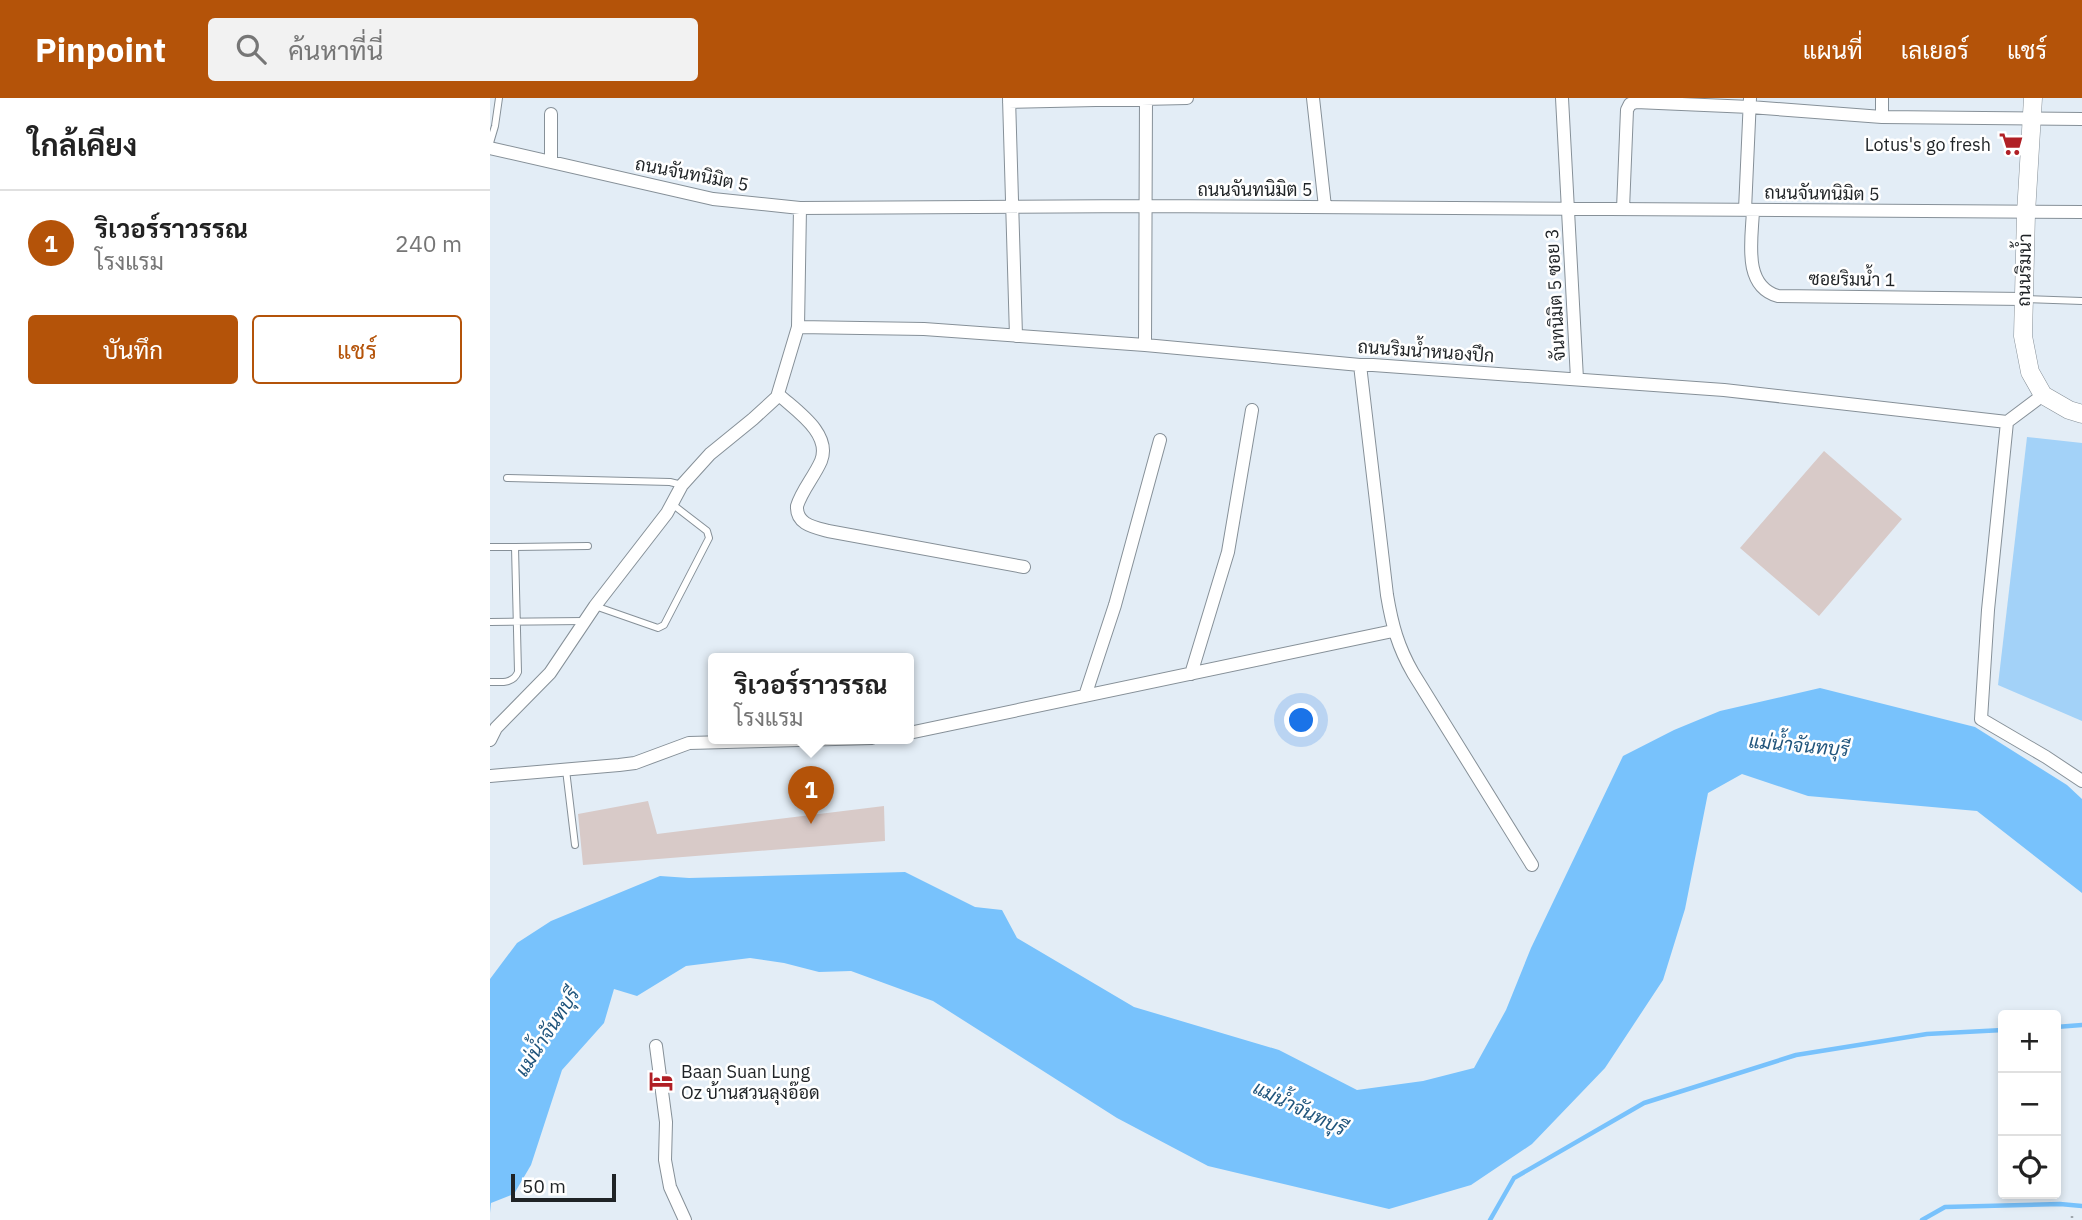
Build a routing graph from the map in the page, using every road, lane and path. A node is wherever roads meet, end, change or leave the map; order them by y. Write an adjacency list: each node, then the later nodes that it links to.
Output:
1 (499, 98): 14 (lane)
2 (1187, 98): 7 (street)
3 (1312, 98): 19 (street)
4 (1562, 98): 21 (street, จันทนิมิต 5 ซอย 3)
5 (1882, 98): 11 (street)
6 (2033, 98): 12 (main road, ถนนริมน้ำ)
7 (1146, 99): 8 (street); 17 (street)
8 (1009, 100): 18 (street)
9 (1750, 102): 11 (street); 22 (street); 23 (street)
10 (551, 114): 16 (street)
11 (1882, 117): 12 (street)
12 (2032, 119): 13 (street); 25 (main road, ถนนริมน้ำ)
13 (2082, 120)
14 (490, 143)
15 (490, 148): 16 (street, ถนนจันทนิมิต 5)
16 (551, 162): 20 (street, ถนนจันทนิมิต 5)
17 (1146, 206): 18 (street, ถนนจันทนิมิต 5); 19 (street, ถนนจันทนิมิต 5); 30 (street)
18 (1012, 207): 20 (street, ถนนจันทนิมิต 5); 29 (street)
19 (1325, 207): 21 (street, ถนนจันทนิมิต 5)
20 (800, 208): 28 (street)
21 (1568, 209): 22 (street, ถนนจันทนิมิต 5); 32 (street, จันทนิมิต 5 ซอย 3)
22 (1623, 209): 23 (street, ถนนจันทนิมิต 5)
23 (1749, 210): 25 (street, ถนนจันทนิมิต 5); 26 (street, ซอยริมน้ำ 1)
24 (2082, 212): 25 (street, ถนนจันทนิมิต 5)
25 (2026, 213): 26 (main road, ถนนริมน้ำ)
26 (2024, 299): 27 (lane); 34 (main road, ถนนริมน้ำ)
27 (2082, 301)
28 (798, 327): 29 (street, ถนนริมน้ำหนองปึก); 33 (street)
29 (1016, 336): 30 (street, ถนนริมน้ำหนองปึก)
30 (1145, 345): 31 (street, ถนนริมน้ำหนองปึก)
31 (1360, 365): 32 (street, ถนนริมน้ำหนองปึก); 50 (street)
32 (1577, 379): 37 (street, ถนนริมน้ำหนองปึก)
33 (778, 394): 40 (street); 45 (street)
34 (2043, 395): 36 (main road); 37 (street)
35 (1252, 410): 51 (street)
36 (2082, 414)
37 (2007, 422): 59 (street)
38 (1160, 440): 53 (street)
39 (507, 478): 40 (lane)
40 (682, 485): 41 (street)
41 (672, 504): 46 (street); 46 (lane)
42 (588, 546): 44 (lane)
43 (490, 547): 44 (lane)
44 (515, 547): 49 (lane)
45 (1024, 567)
46 (595, 606): 47 (street)
47 (586, 621): 49 (lane); 55 (street)
48 (490, 622): 49 (lane)
49 (517, 622): 52 (lane)
50 (1394, 631): 51 (street); 61 (street)
51 (1191, 674): 53 (street)
52 (490, 682)
53 (1085, 696): 54 (street)
54 (914, 732)
55 (490, 740)
56 (708, 743): 57 (street)
57 (566, 770): 58 (street); 60 (lane)
58 (490, 776)
59 (2082, 781)
60 (575, 845)
61 (1532, 865)
62 (656, 1046): 63 (street)
63 (685, 1220)

